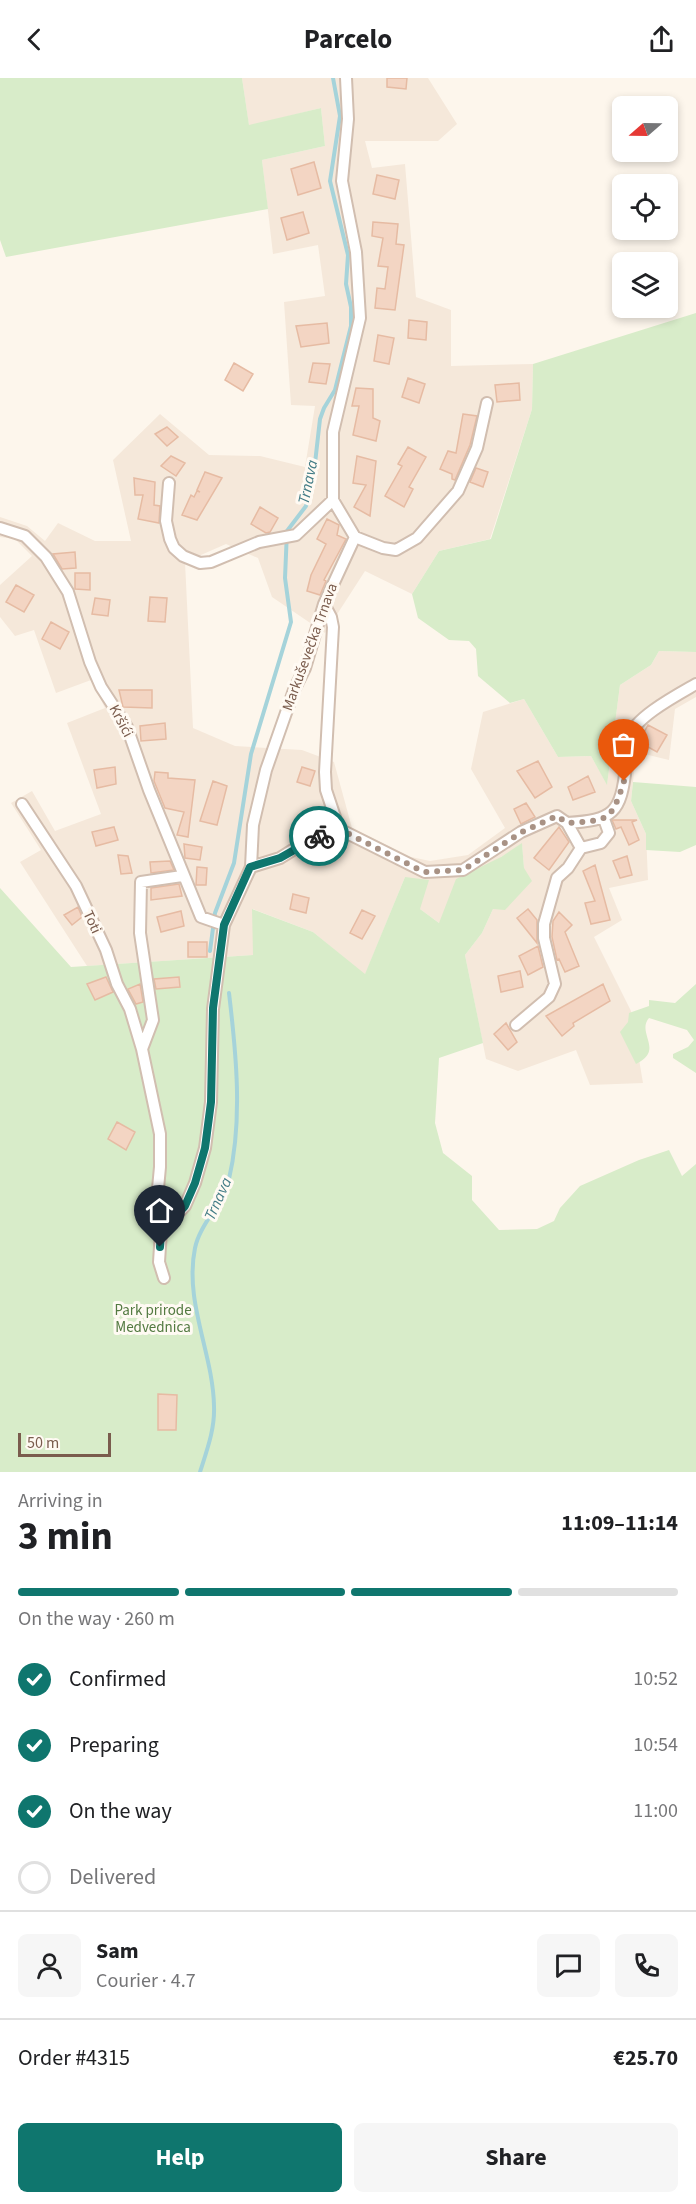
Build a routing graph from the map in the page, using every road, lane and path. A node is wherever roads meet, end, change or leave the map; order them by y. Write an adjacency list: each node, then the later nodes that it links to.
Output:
1 (346, 78): 4 (street)
2 (487, 403): 6 (street)
3 (169, 483): 4 (street)
4 (333, 500): 6 (street)
5 (0, 528): 15 (street, Kršići)
6 (355, 537): 7 (street, Markuševečka Trnava)
7 (324, 604): 12 (street); 14 (street, Markuševečka Trnava)
8 (696, 684): 10 (street)
9 (22, 804): 18 (street, Toti)
10 (604, 819): 11 (street); 13 (street)
11 (567, 823): 12 (street); 13 (street)
12 (339, 829): 14 (street)
13 (581, 848): 17 (street)
14 (250, 867): 16 (street)
15 (182, 876): 16 (street, Kršići); 18 (street)
16 (216, 923): 19 (street)
17 (516, 1025)
18 (142, 1049): 19 (street, Toti)
19 (161, 1232): 20 (street, Toti)
20 (164, 1278)

